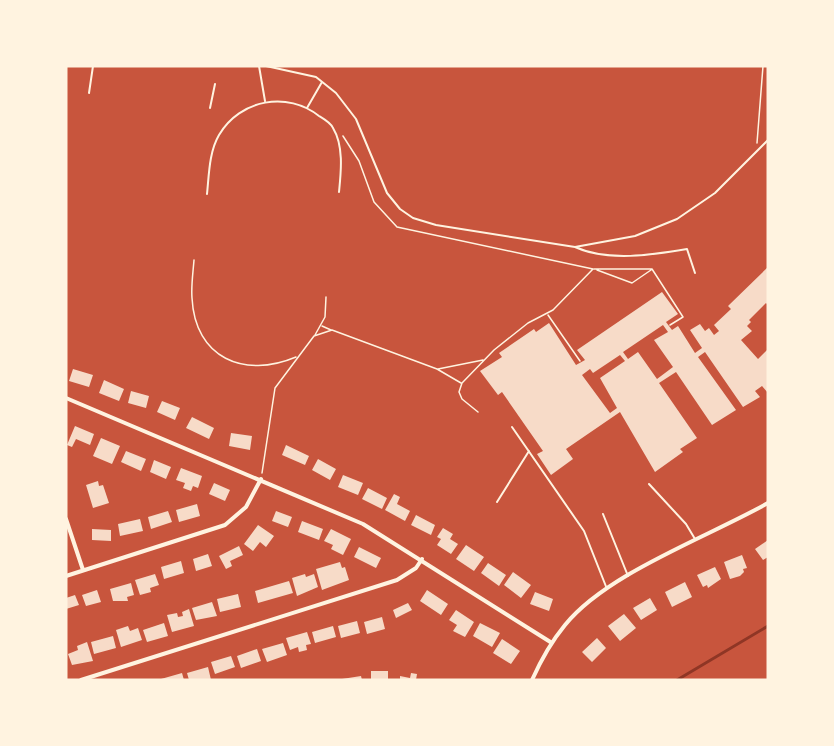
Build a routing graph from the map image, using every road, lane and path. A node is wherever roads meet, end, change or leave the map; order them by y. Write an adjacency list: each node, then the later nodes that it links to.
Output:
1 (93, 66): 7 (lane)
2 (259, 66): 8 (lane)
3 (266, 66): 5 (lane)
4 (763, 66): 13 (path)
5 (322, 82): 10 (lane); 16 (lane)
6 (215, 84): 9 (lane)
7 (89, 93)
8 (265, 101): 10 (lane); 15 (lane)
9 (210, 108)
10 (307, 108): 11 (lane)
11 (333, 126): 14 (lane); 18 (path)
12 (768, 140): 13 (lane)
13 (757, 150): 16 (lane)
14 (339, 192)
15 (207, 194)
16 (575, 247): 20 (lane)
17 (194, 260): 27 (path)
18 (593, 269): 19 (path); 19 (path); 22 (path)
19 (652, 269): 24 (path)
20 (695, 273)
21 (326, 297): 23 (path)
22 (548, 315): 28 (path); 29 (path)
23 (321, 325): 25 (path); 26 (path)
24 (670, 325)
25 (332, 330): 26 (path); 30 (path)
26 (314, 336): 27 (path)
27 (297, 356): 36 (path)
28 (485, 359): 30 (path); 31 (path)
29 (580, 362)
30 (437, 369): 31 (path)
31 (462, 383): 33 (path)
32 (66, 398): 36 (street)
33 (478, 412)
34 (512, 427): 35 (lane)
35 (528, 451): 38 (lane); 47 (lane)
36 (261, 479): 43 (street); 44 (street)
37 (649, 484): 42 (lane)
38 (497, 502)
39 (768, 503): 42 (street)
40 (603, 514): 46 (lane)
41 (66, 519): 44 (street)
42 (696, 541): 46 (street)
43 (422, 559): 48 (street); 49 (street)
44 (83, 570): 45 (street)
45 (66, 576)
46 (628, 576): 47 (street)
47 (607, 589): 48 (street)
48 (552, 643): 50 (street)
49 (81, 680)
50 (532, 680)

